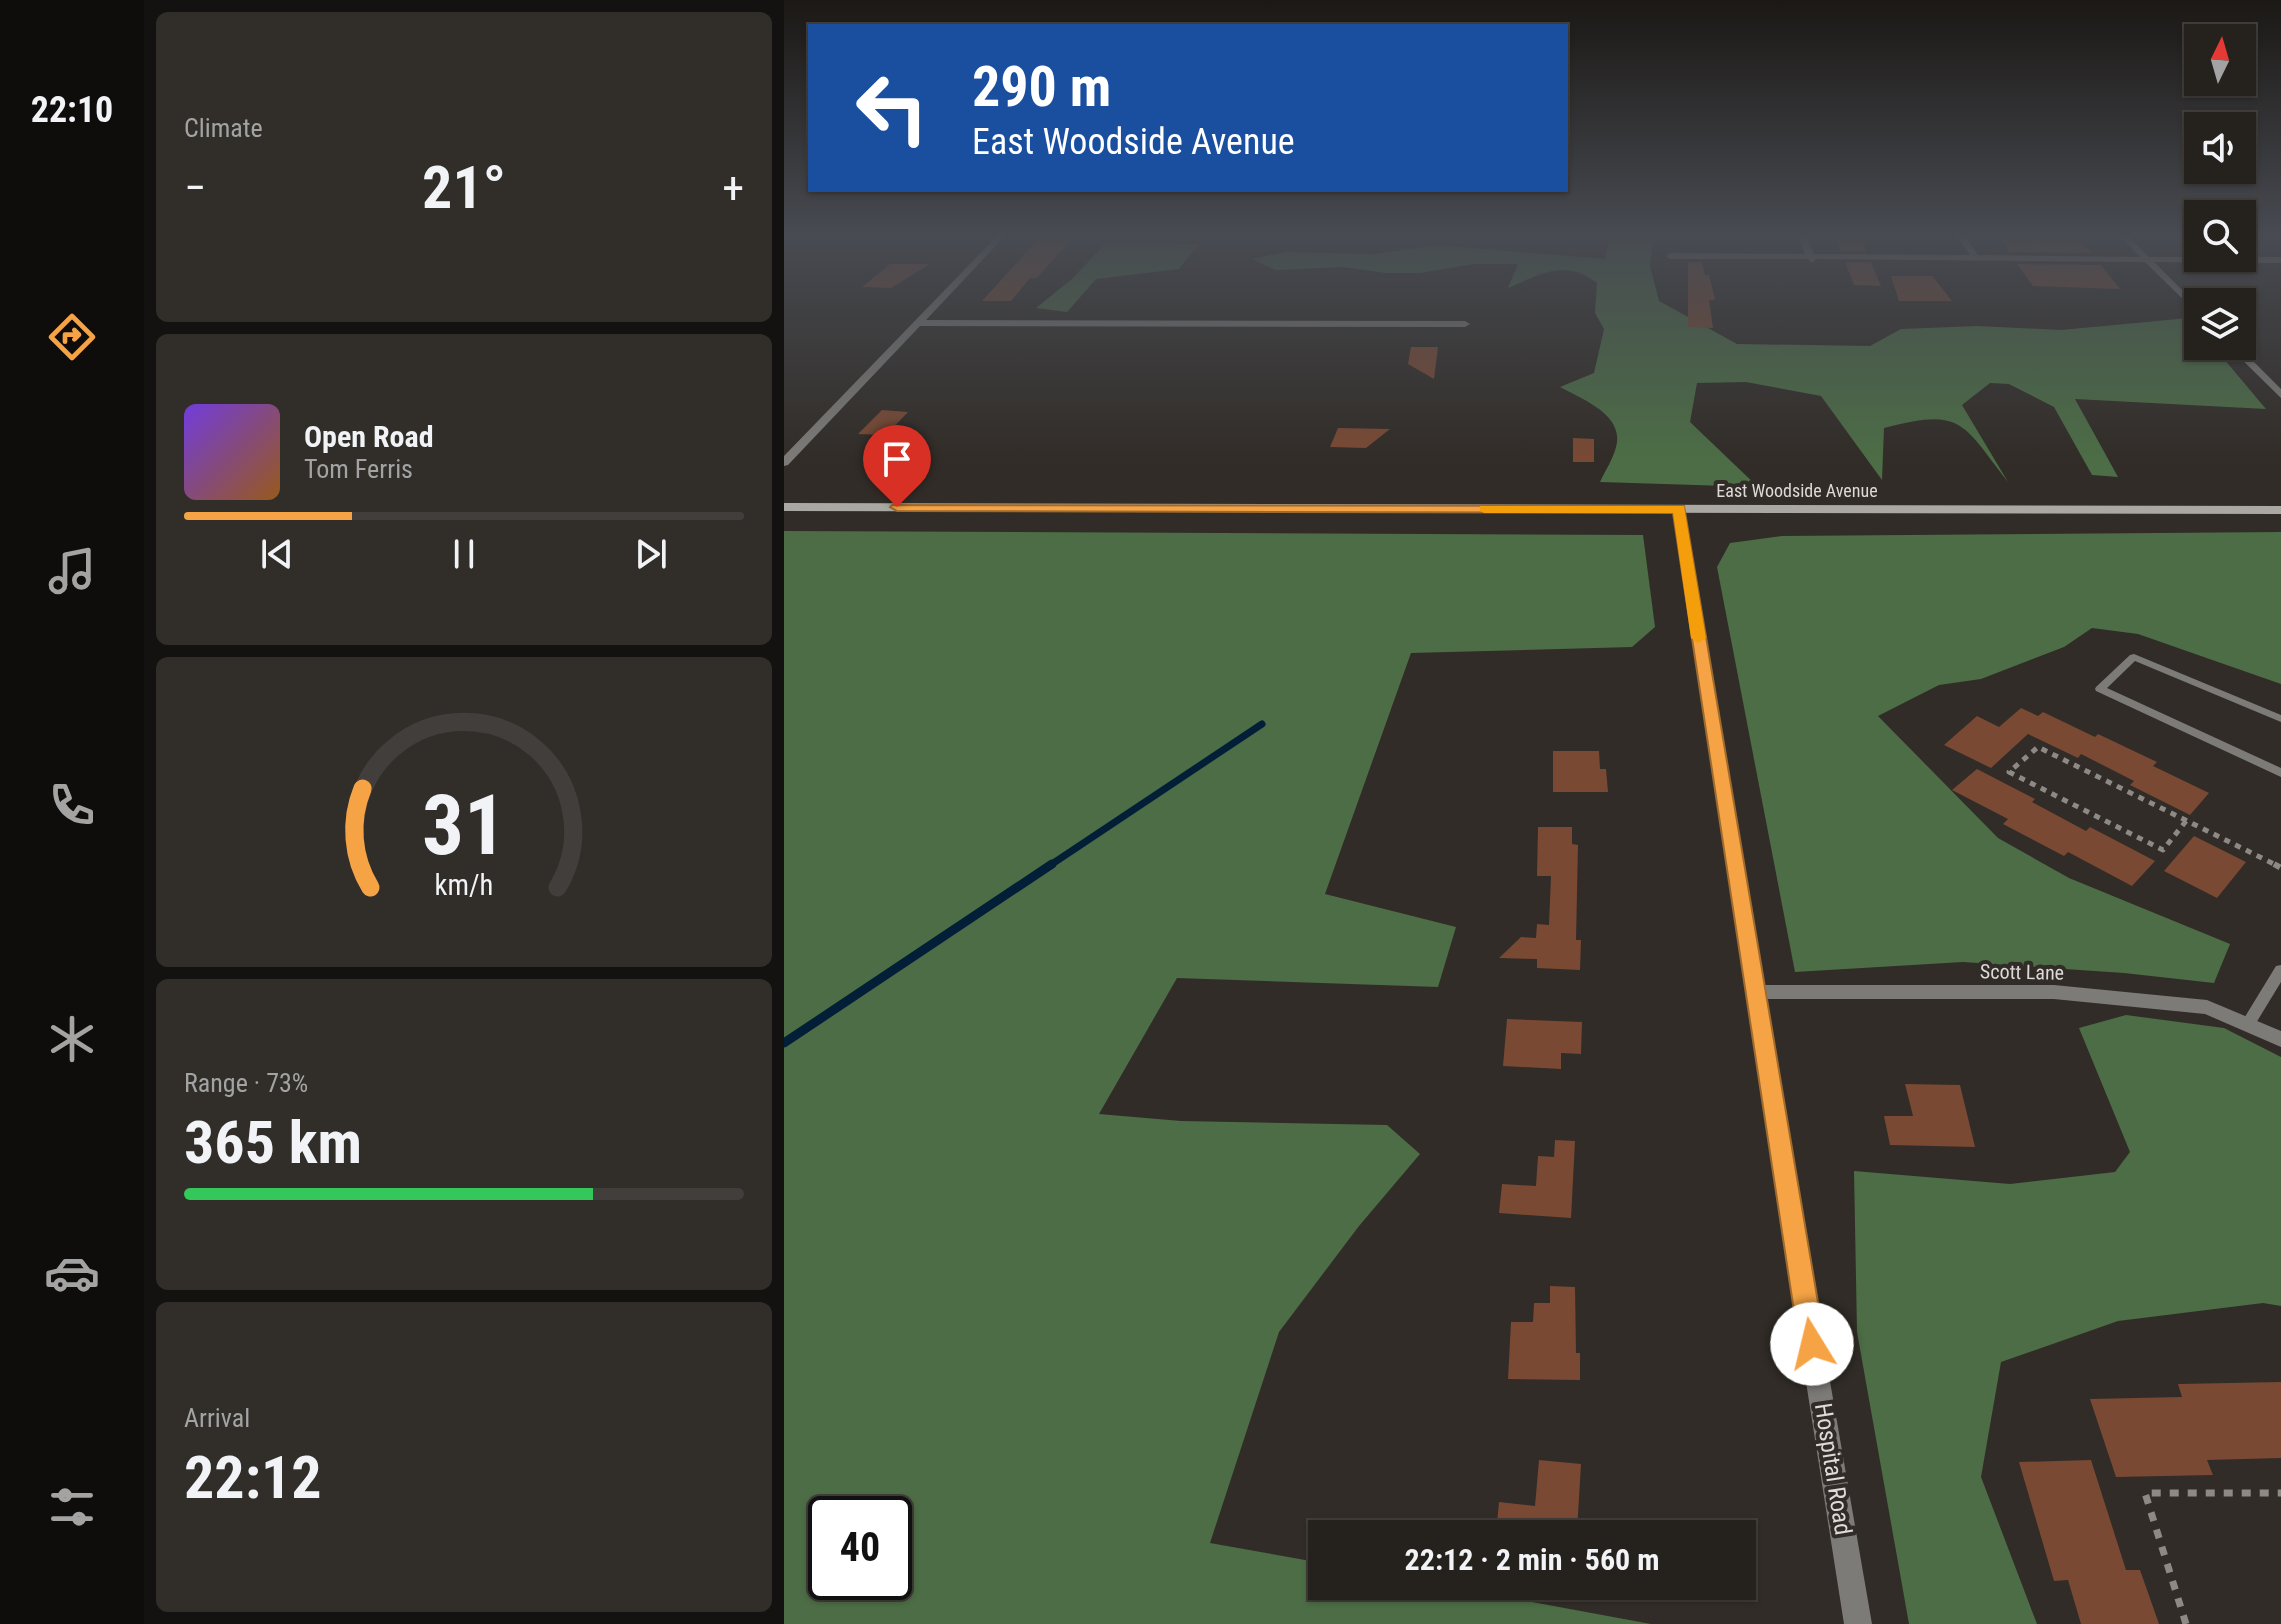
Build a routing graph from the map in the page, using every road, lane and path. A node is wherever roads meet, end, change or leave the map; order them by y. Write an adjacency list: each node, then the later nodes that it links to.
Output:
1 (930, 310): 2 (street)
2 (917, 323): 3 (street); 6 (street)
3 (1465, 324)
4 (2247, 360): 5 (street)
5 (2281, 395)
6 (784, 463)
7 (784, 507): 8 (main road, East Woodside Avenue)
8 (1679, 509): 9 (main road, East Woodside Avenue); 15 (street, Hospital Road)
9 (2281, 510)
10 (2281, 719): 11 (lane)
11 (2279, 768)
12 (2186, 821): 12 (path); 13 (path)
13 (2281, 868)
14 (2281, 970): 16 (lane)
15 (1755, 992): 16 (street, Scott Lane); 19 (street, Hospital Road)
16 (2248, 1024): 17 (street, Scott Lane)
17 (2281, 1039)
18 (2281, 1493): 20 (path)
19 (1858, 1624)
20 (2186, 1624)

